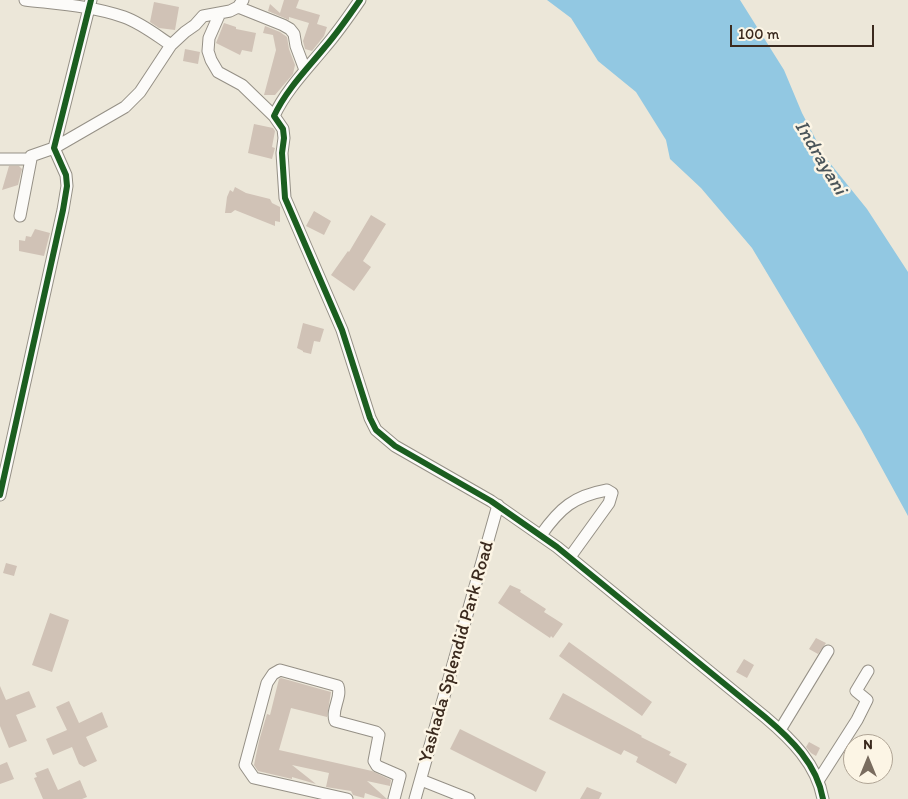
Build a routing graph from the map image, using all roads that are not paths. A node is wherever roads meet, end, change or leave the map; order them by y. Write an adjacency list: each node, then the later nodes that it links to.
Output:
1 (25, 0): 4 (street)
2 (360, 0): 7 (street)
3 (241, 3): 5 (street); 7 (street)
4 (90, 4): 6 (street); 9 (street)
5 (220, 13): 6 (street); 8 (street)
6 (171, 45): 9 (street)
7 (305, 70): 8 (street)
8 (274, 116): 14 (street)
9 (54, 148): 11 (street); 13 (street)
10 (0, 159): 11 (street)
11 (31, 159): 12 (street)
12 (20, 216)
13 (0, 495)
14 (498, 506): 15 (street); 20 (street, Yashada Splendid Park Road)
15 (541, 535): 16 (street); 16 (street)
16 (570, 557): 19 (street)
17 (828, 651): 19 (street)
18 (868, 671): 21 (street)
19 (780, 730): 21 (street)
20 (421, 780): 24 (street, Yashada Splendid Park Road); 25 (street)
21 (818, 781): 26 (street)
22 (347, 799): 23 (street)
23 (394, 799)
24 (415, 799)
25 (468, 799)
26 (823, 799)

